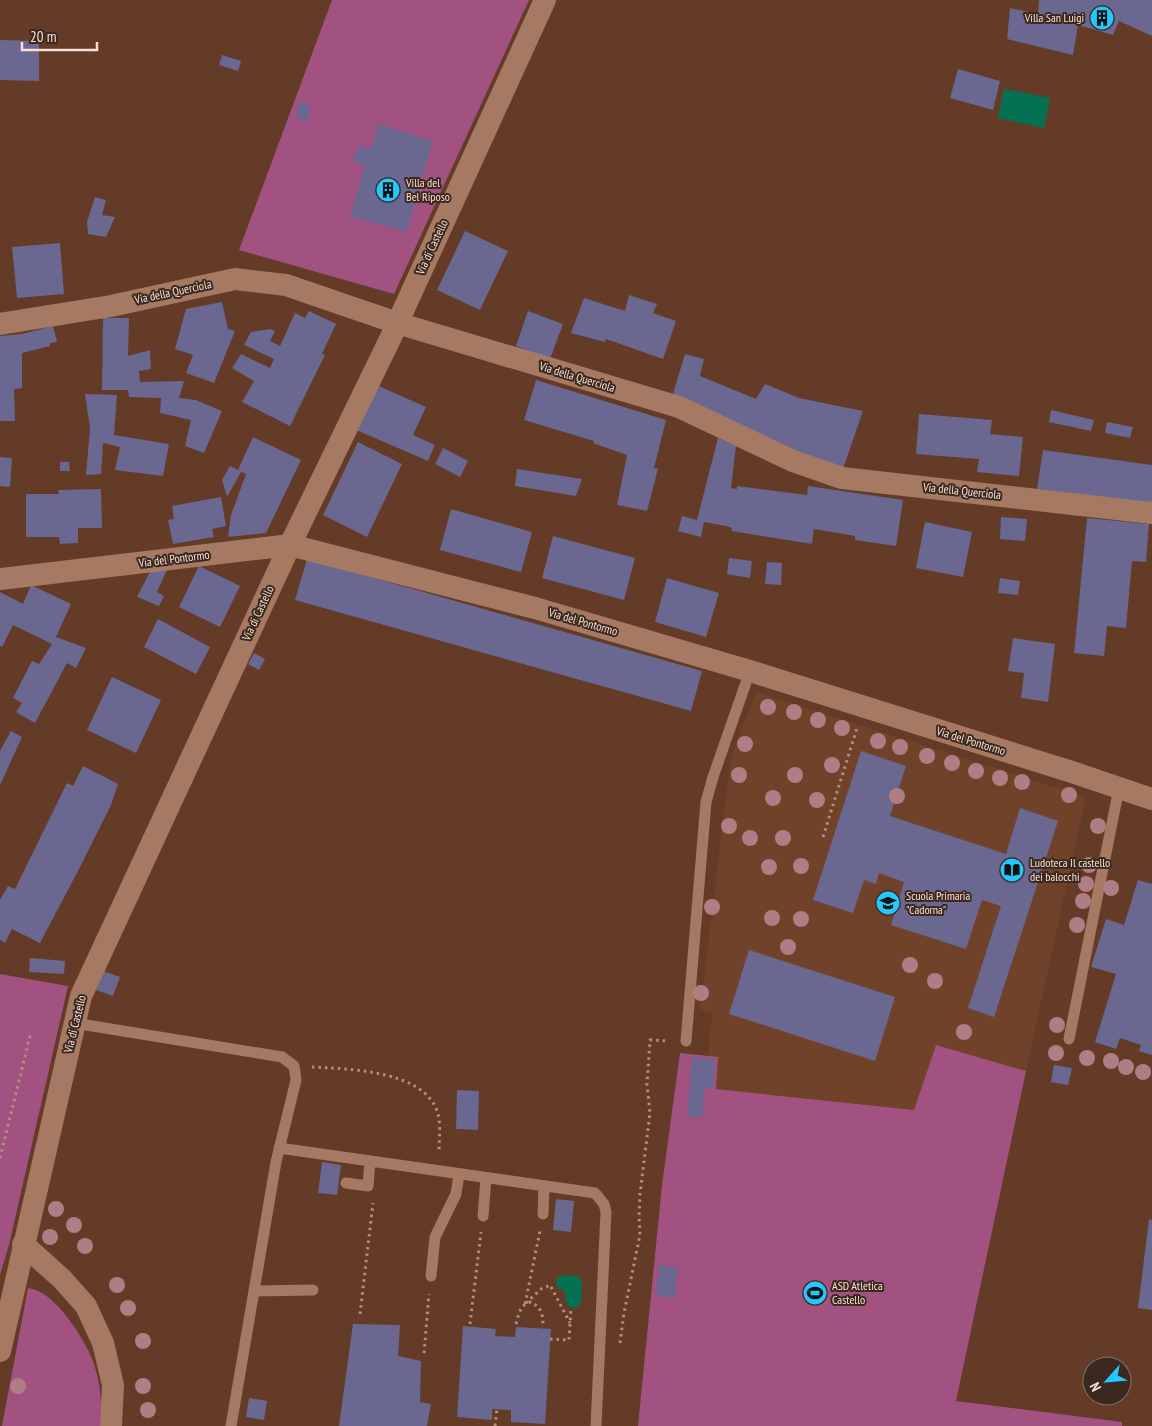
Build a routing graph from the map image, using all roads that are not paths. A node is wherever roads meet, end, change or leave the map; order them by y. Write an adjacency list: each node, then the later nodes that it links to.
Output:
1 (544, 0): 2 (street, Via di Castello)
2 (397, 323): 3 (street, Via della Querciola); 4 (street, Via della Querciola); 5 (street, Via di Castello)
3 (0, 324)
4 (1152, 513)
5 (290, 544): 6 (street, Via del Pontormo); 7 (street, Via del Pontormo); 10 (street, Via di Castello)
6 (0, 579)
7 (750, 671): 8 (street, Via del Pontormo); 12 (lane)
8 (1119, 788): 9 (street, Via del Pontormo); 11 (lane)
9 (1152, 799)
10 (74, 1023): 13 (lane); 21 (street, Via di Castello)
11 (1068, 1039)
12 (686, 1041)
13 (280, 1148): 14 (lane); 24 (lane)
14 (370, 1161): 15 (lane); 17 (lane)
15 (459, 1174): 16 (lane); 22 (lane)
16 (486, 1178): 18 (lane); 20 (lane)
17 (346, 1184)
18 (544, 1186): 19 (lane); 28 (lane)
19 (543, 1214)
20 (483, 1216)
21 (23, 1244): 25 (street, Via di Castello); 26 (street)
22 (431, 1276)
23 (313, 1290): 24 (lane)
24 (254, 1291): 27 (lane)
25 (0, 1351)
26 (111, 1426)
27 (231, 1426)
28 (596, 1426)

